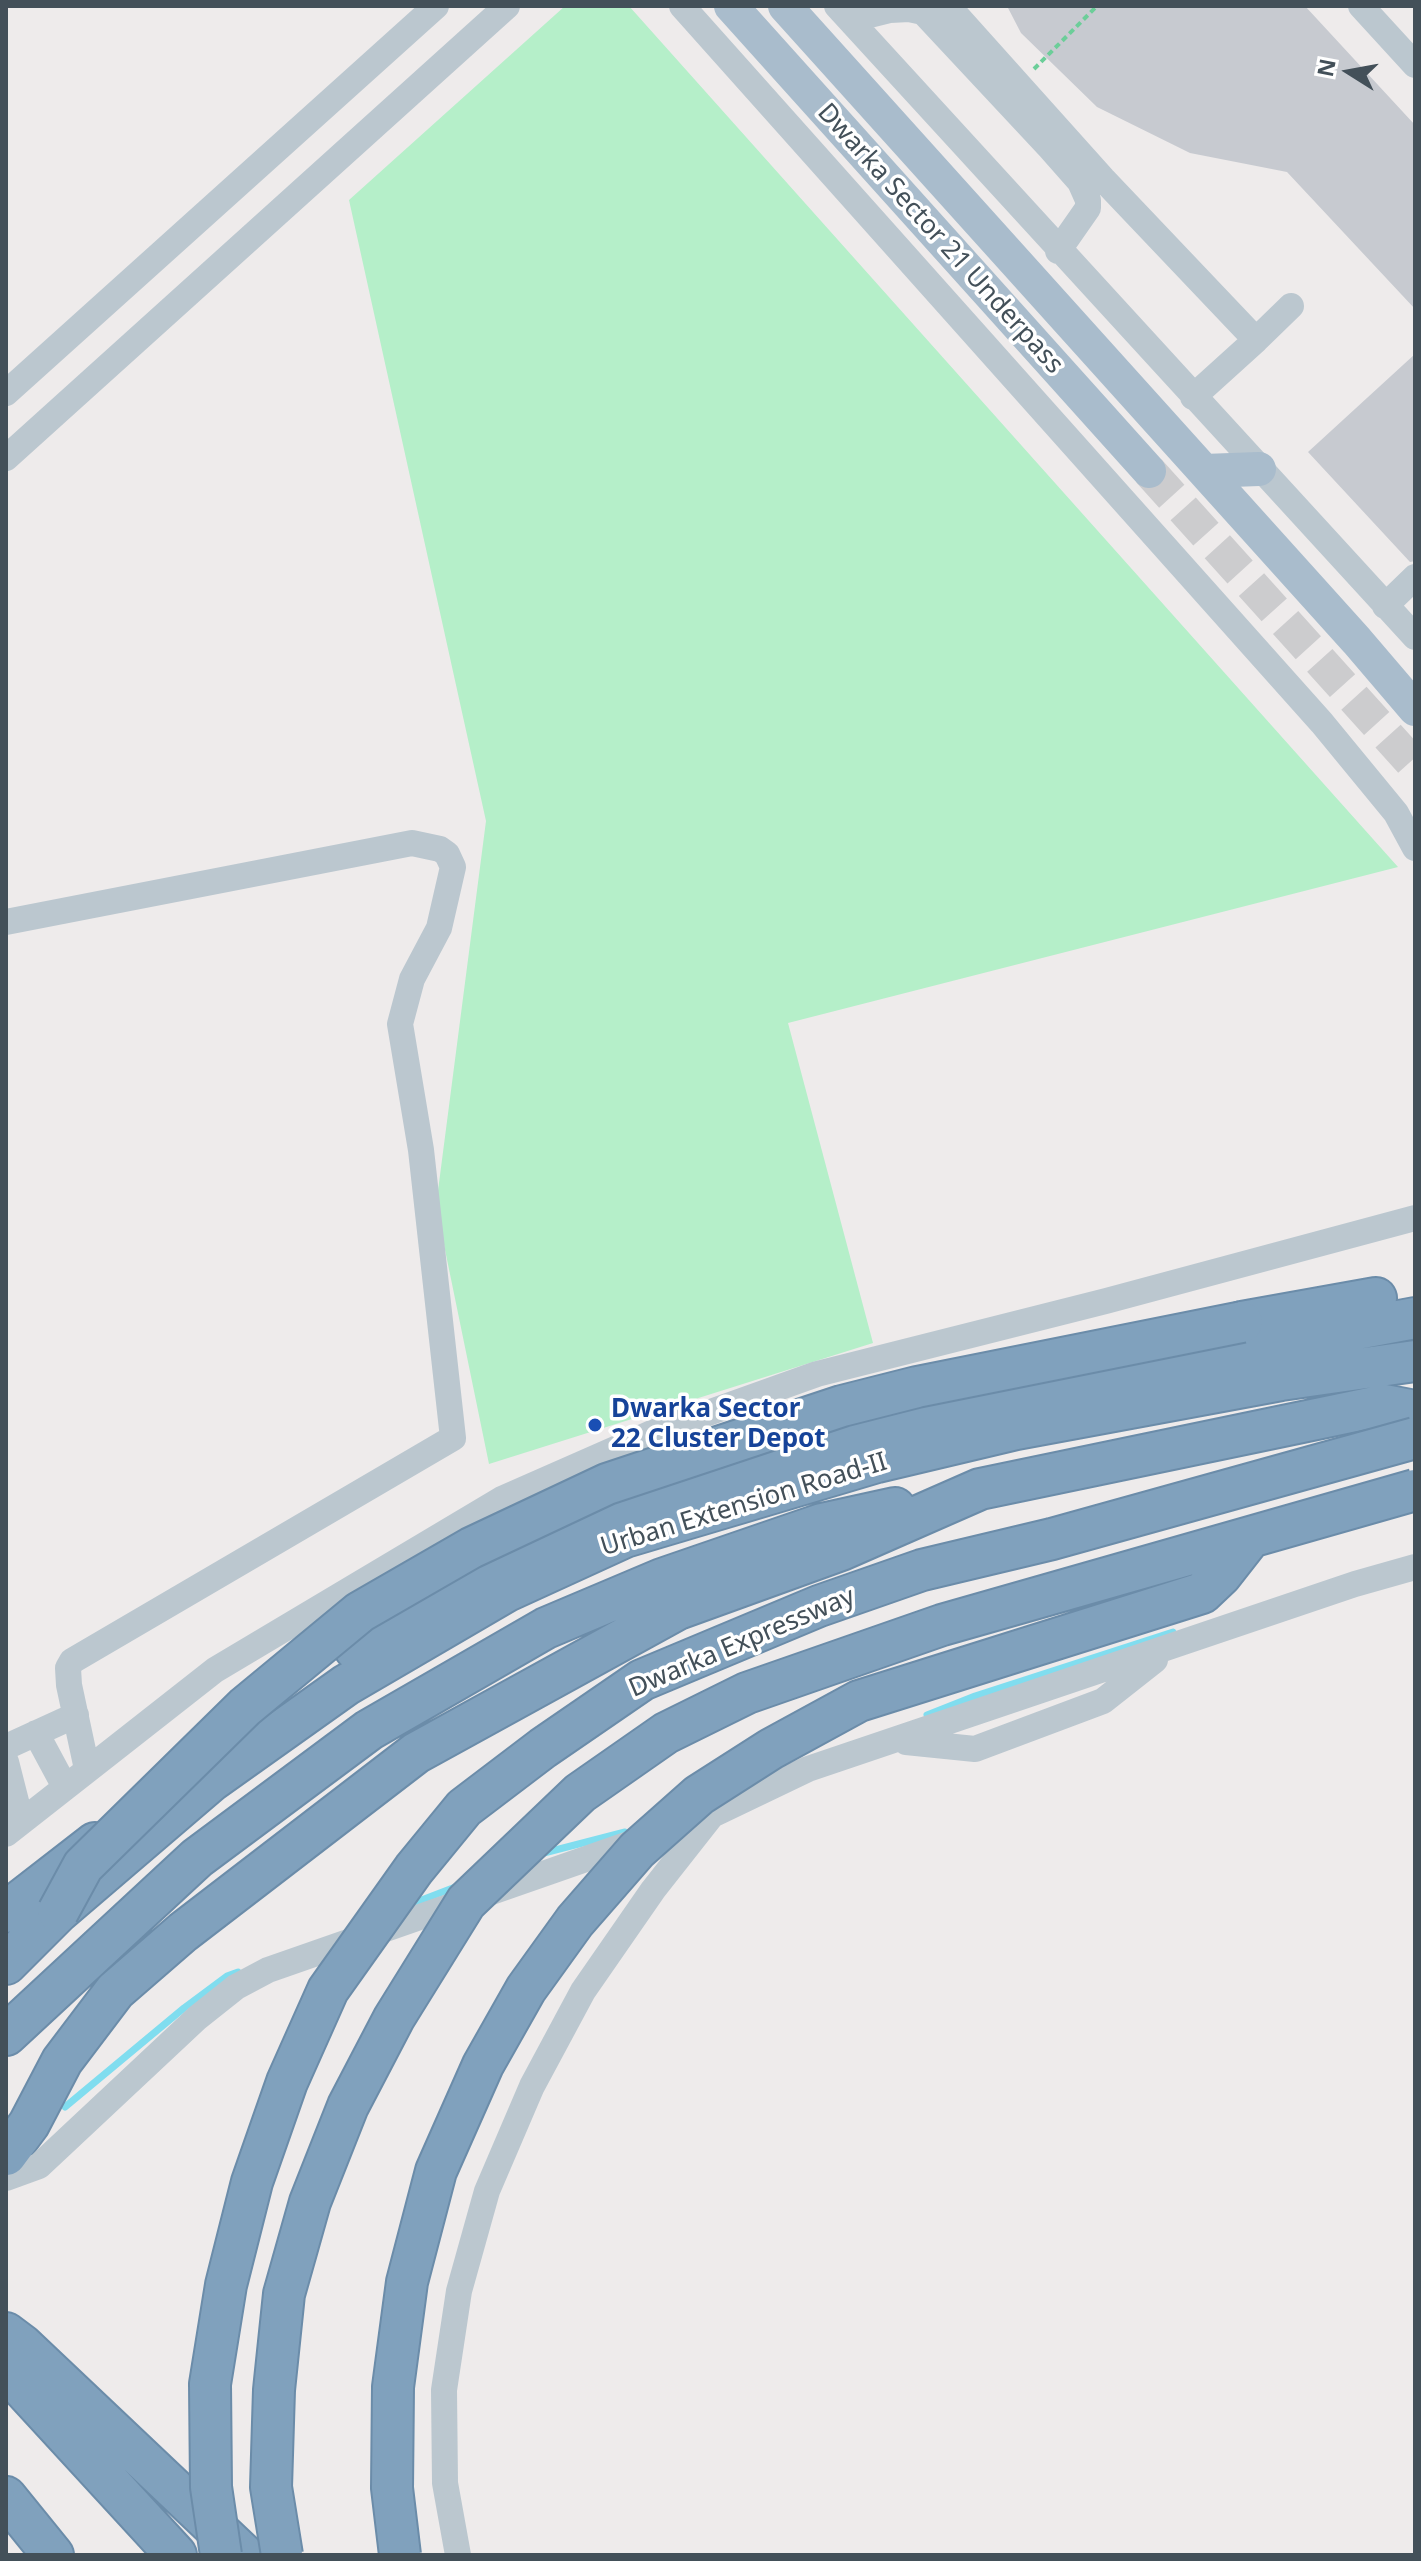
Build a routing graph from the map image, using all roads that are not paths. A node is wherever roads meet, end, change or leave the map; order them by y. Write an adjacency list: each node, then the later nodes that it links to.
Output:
1 (436, 6): 13 (street)
2 (507, 6): 15 (street)
3 (682, 6): 23 (street)
4 (731, 6): 17 (main road, Dwarka Sector 21 Underpass)
5 (785, 6): 18 (main road)
6 (948, 6): 12 (street)
7 (1361, 6): 9 (street)
8 (844, 13): 10 (street); 10 (street)
9 (1415, 65)
10 (1058, 251): 14 (street)
11 (1291, 306): 12 (street)
12 (1256, 340): 14 (street)
13 (6, 393)
14 (1193, 397): 16 (street)
15 (6, 458)
16 (1259, 469): 18 (main road); 20 (street)
17 (1149, 471)
18 (1204, 471): 22 (main road)
19 (1415, 577): 20 (street)
20 (1385, 606): 21 (street)
21 (1415, 637)
22 (1415, 709)
23 (1415, 848)
24 (6, 922): 35 (street)
25 (1415, 1218): 39 (street)
26 (1415, 1291): 44 (highway, bridge)
27 (1415, 1318): 43 (highway)
28 (1415, 1361): 44 (highway, Urban Extension Road-II)
29 (1405, 1403): 31 (highway)
30 (1415, 1438): 54 (highway, Dwarka Expressway, bridge)
31 (980, 1489): 46 (highway, Urban Extension Road-II); 47 (highway)
32 (1415, 1490): 33 (highway, Dwarka Expressway, bridge)
33 (1250, 1538): 56 (highway, Dwarka Expressway, bridge); 57 (highway, bridge)
34 (1415, 1567): 41 (street)
35 (76, 1715): 36 (street); 39 (street)
36 (36, 1733): 37 (street); 40 (street)
37 (6, 1747)
38 (6, 1762): 42 (street)
39 (87, 1769): 40 (street)
40 (65, 1787): 42 (street)
41 (712, 1815): 48 (street); 58 (street)
42 (13, 1828)
43 (6, 1912)
44 (58, 1912): 45 (highway, Urban Extension Road-II)
45 (6, 1964)
46 (6, 2035)
47 (6, 2155)
48 (6, 2178)
49 (6, 2333): 55 (highway)
50 (6, 2370): 53 (highway)
51 (6, 2497): 52 (highway)
52 (53, 2555)
53 (176, 2555)
54 (221, 2555)
55 (244, 2555)
56 (282, 2555)
57 (400, 2555)
58 (458, 2555)

